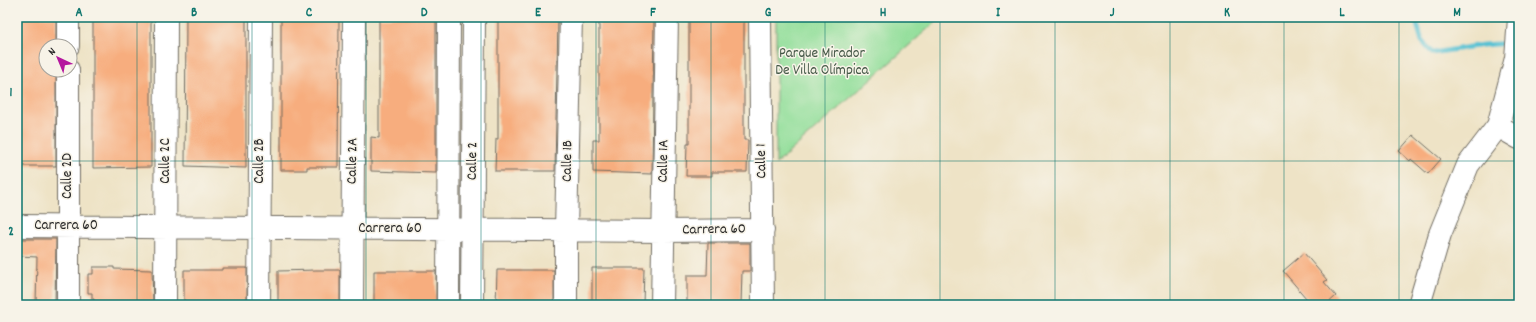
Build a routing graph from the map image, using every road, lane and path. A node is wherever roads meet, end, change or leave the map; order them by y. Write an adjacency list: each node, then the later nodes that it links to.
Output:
1 (68, 17): 11 (street)
2 (166, 17): 17 (street, Calle 2C)
3 (261, 17): 18 (street, Calle 2B)
4 (354, 17): 19 (street, Calle 2A)
5 (449, 17): 20 (street, Calle 2)
6 (474, 17): 21 (street, Calle 2)
7 (571, 17): 22 (street, Calle 1B)
8 (666, 17): 24 (street, Calle 1A)
9 (760, 17): 23 (street, Calle 1)
10 (1519, 22): 13 (street)
11 (68, 38)
12 (68, 78): 16 (street, Calle 2D)
13 (1498, 126): 14 (street); 34 (street)
14 (1519, 138)
15 (17, 226): 16 (street, Carrera 60)
16 (68, 226): 17 (street, Carrera 60); 25 (street, Calle 2D)
17 (165, 227): 18 (street, Carrera 60); 26 (street, Calle 2C)
18 (260, 228): 19 (street, Carrera 60); 27 (street, Calle 2B)
19 (352, 229): 20 (street, Carrera 60); 28 (street, Calle 2A)
20 (448, 229): 21 (street, Carrera 60); 29 (street, Calle 2)
21 (472, 230): 22 (street, Carrera 60); 30 (street, Calle 2)
22 (566, 230): 24 (street, Carrera 60); 31 (street, Calle 1B)
23 (763, 230): 24 (street, Carrera 60); 33 (street, Calle 1)
24 (663, 231): 32 (street, Calle 1A)
25 (68, 305)
26 (165, 305)
27 (259, 305)
28 (352, 305)
29 (448, 305)
30 (472, 305)
31 (566, 305)
32 (662, 305)
33 (763, 305)
34 (1419, 305)

